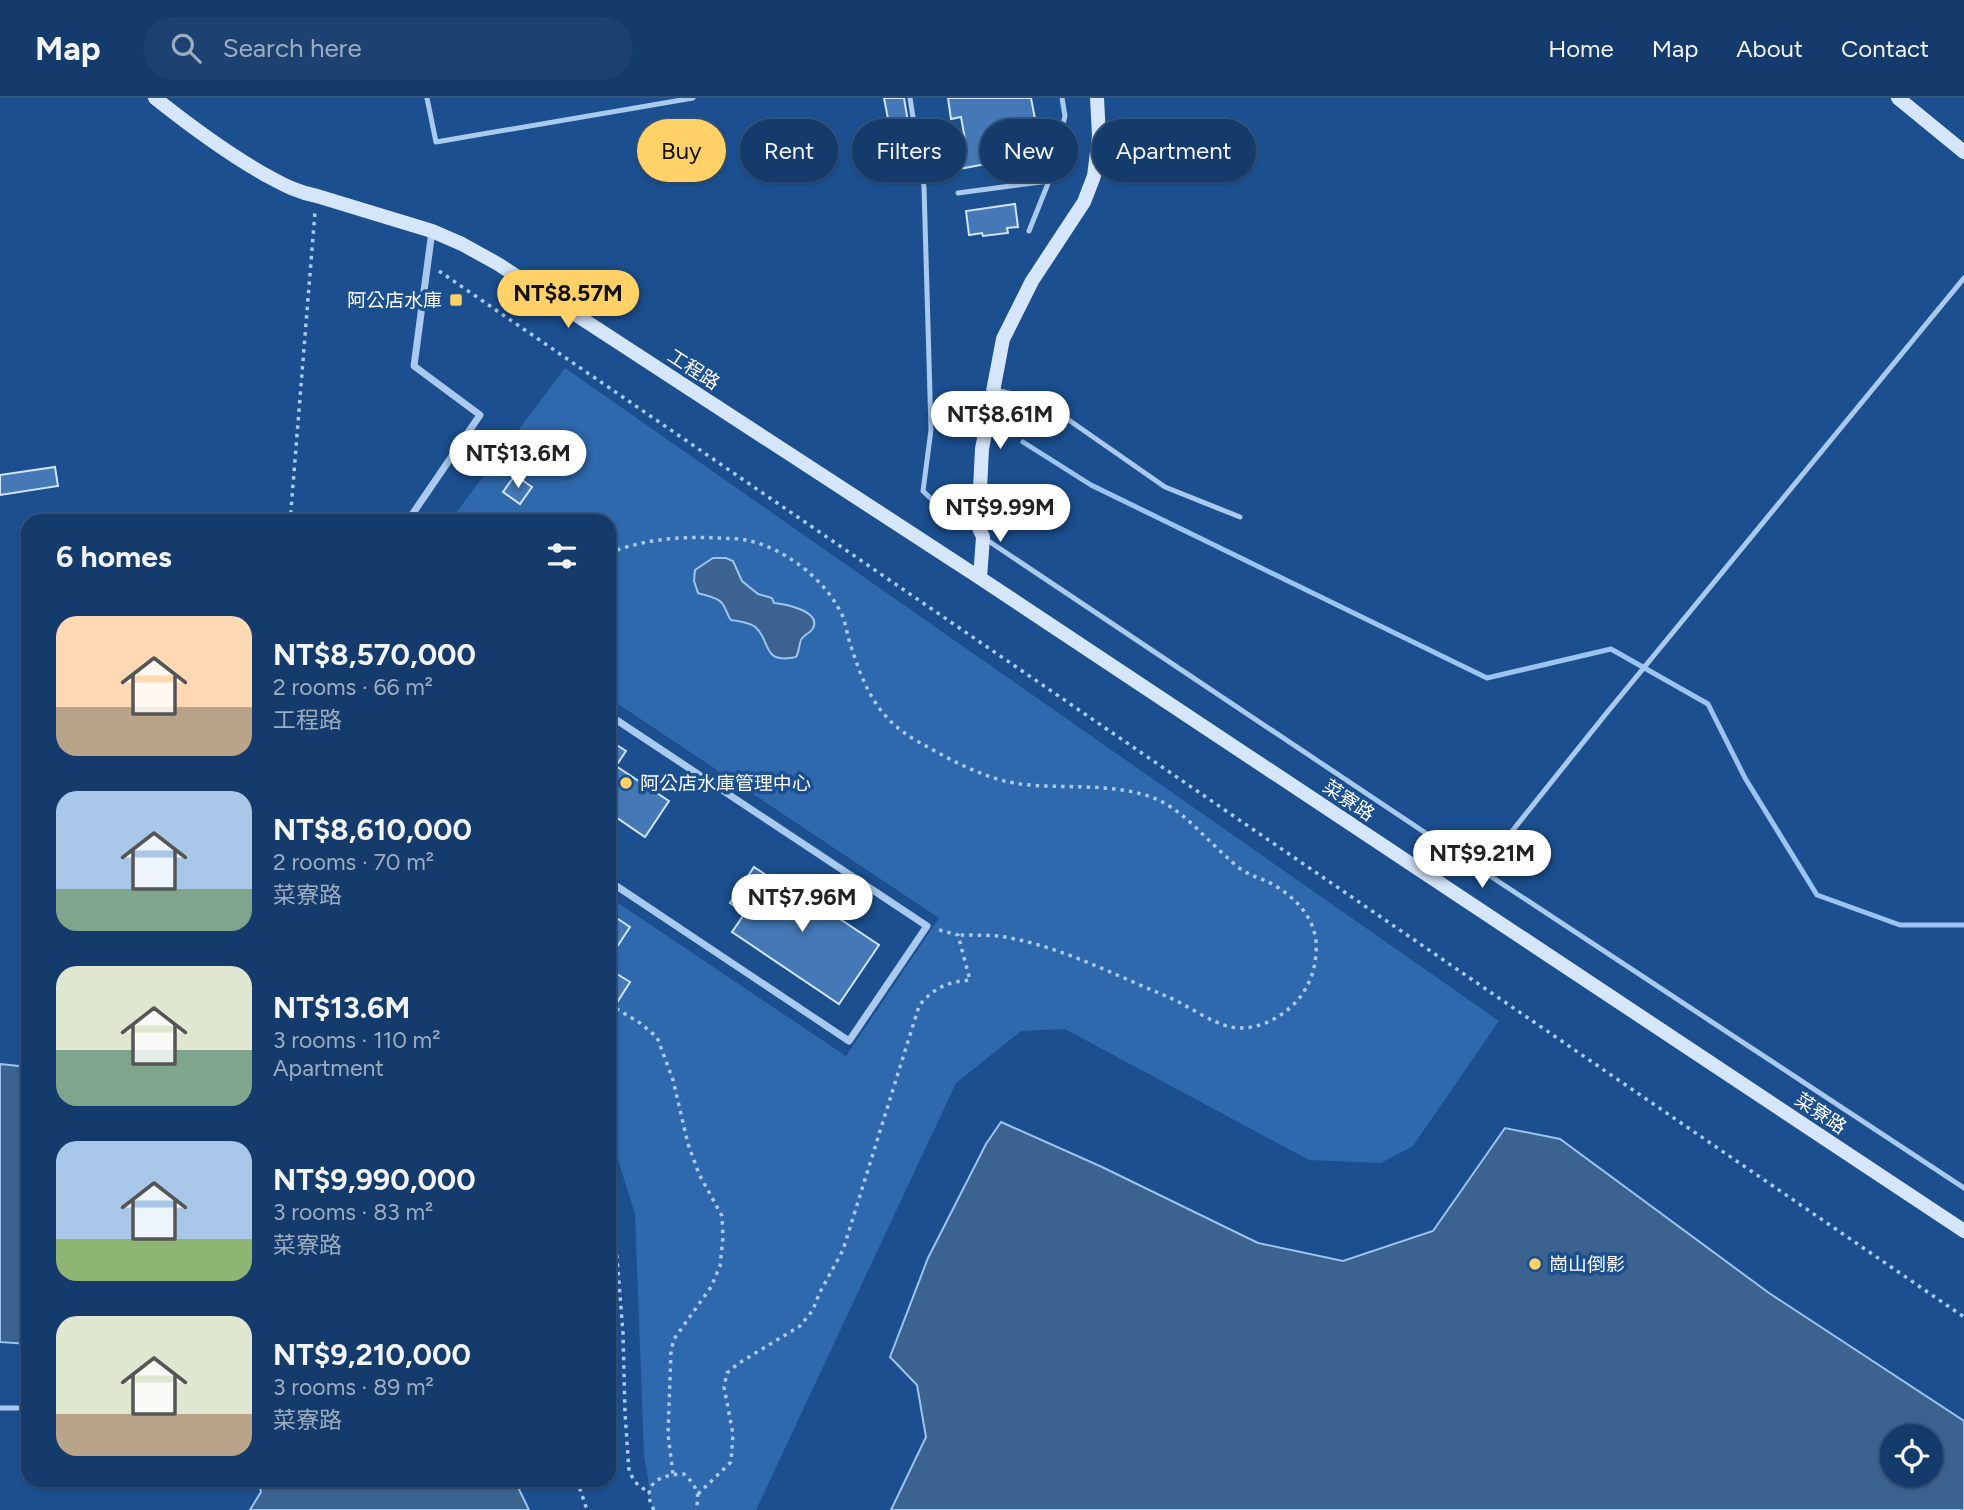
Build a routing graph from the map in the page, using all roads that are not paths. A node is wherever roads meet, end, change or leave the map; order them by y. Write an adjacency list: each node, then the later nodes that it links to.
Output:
1 (155, 98): 15 (street, 工程路)
2 (427, 98): 8 (lane)
3 (693, 98): 8 (lane)
4 (910, 98): 20 (lane)
5 (1062, 98): 9 (lane)
6 (1097, 98): 17 (street)
7 (1898, 98): 10 (street)
8 (663, 101)
9 (1064, 119)
10 (1964, 152)
11 (1041, 182): 13 (lane)
12 (1049, 182): 14 (lane)
13 (958, 193)
14 (1029, 231)
15 (432, 232): 18 (street); 21 (street, 工程路)
16 (1964, 278): 23 (lane)
17 (992, 389): 19 (lane); 20 (street)
18 (412, 514)
19 (1240, 517)
20 (981, 532): 21 (street); 23 (lane)
21 (980, 578): 26 (street, 菜寮路)
22 (616, 720): 24 (street)
23 (1481, 870): 25 (lane)
24 (616, 886)
25 (1964, 1188)
26 (1964, 1231)
27 (0, 1408): 28 (lane)
28 (21, 1408)

